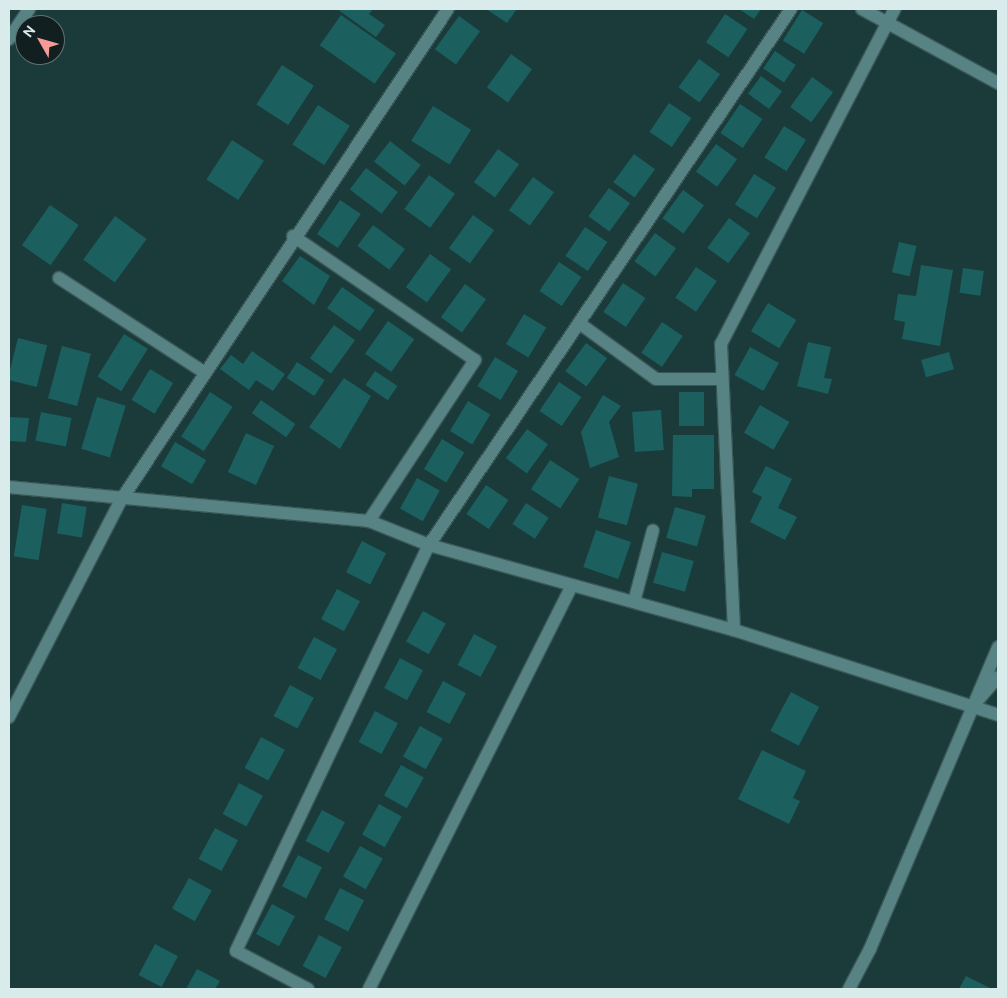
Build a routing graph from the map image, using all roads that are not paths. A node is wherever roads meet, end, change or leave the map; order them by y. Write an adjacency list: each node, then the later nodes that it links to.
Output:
1 (29, 9): 7 (street)
2 (448, 9): 9 (street)
3 (791, 9): 11 (street)
4 (862, 9): 6 (street)
5 (895, 9): 6 (street)
6 (887, 24): 8 (street); 13 (street)
7 (9, 39)
8 (998, 83)
9 (293, 236): 12 (street); 16 (street)
10 (59, 278): 12 (street)
11 (579, 323): 13 (street); 18 (street)
12 (204, 372): 15 (street)
13 (721, 379): 21 (street)
14 (9, 487): 15 (street)
15 (121, 500): 16 (street); 26 (street)
16 (369, 521): 18 (street)
17 (654, 530): 20 (street)
18 (429, 544): 19 (street); 27 (street)
19 (572, 586): 20 (street); 28 (street)
20 (634, 602): 21 (street)
21 (734, 630): 24 (street)
22 (998, 647): 24 (street)
23 (998, 677): 24 (street)
24 (971, 708): 25 (street); 29 (street)
25 (998, 715)
26 (9, 717)
27 (308, 989)
28 (369, 989)
29 (848, 989)

